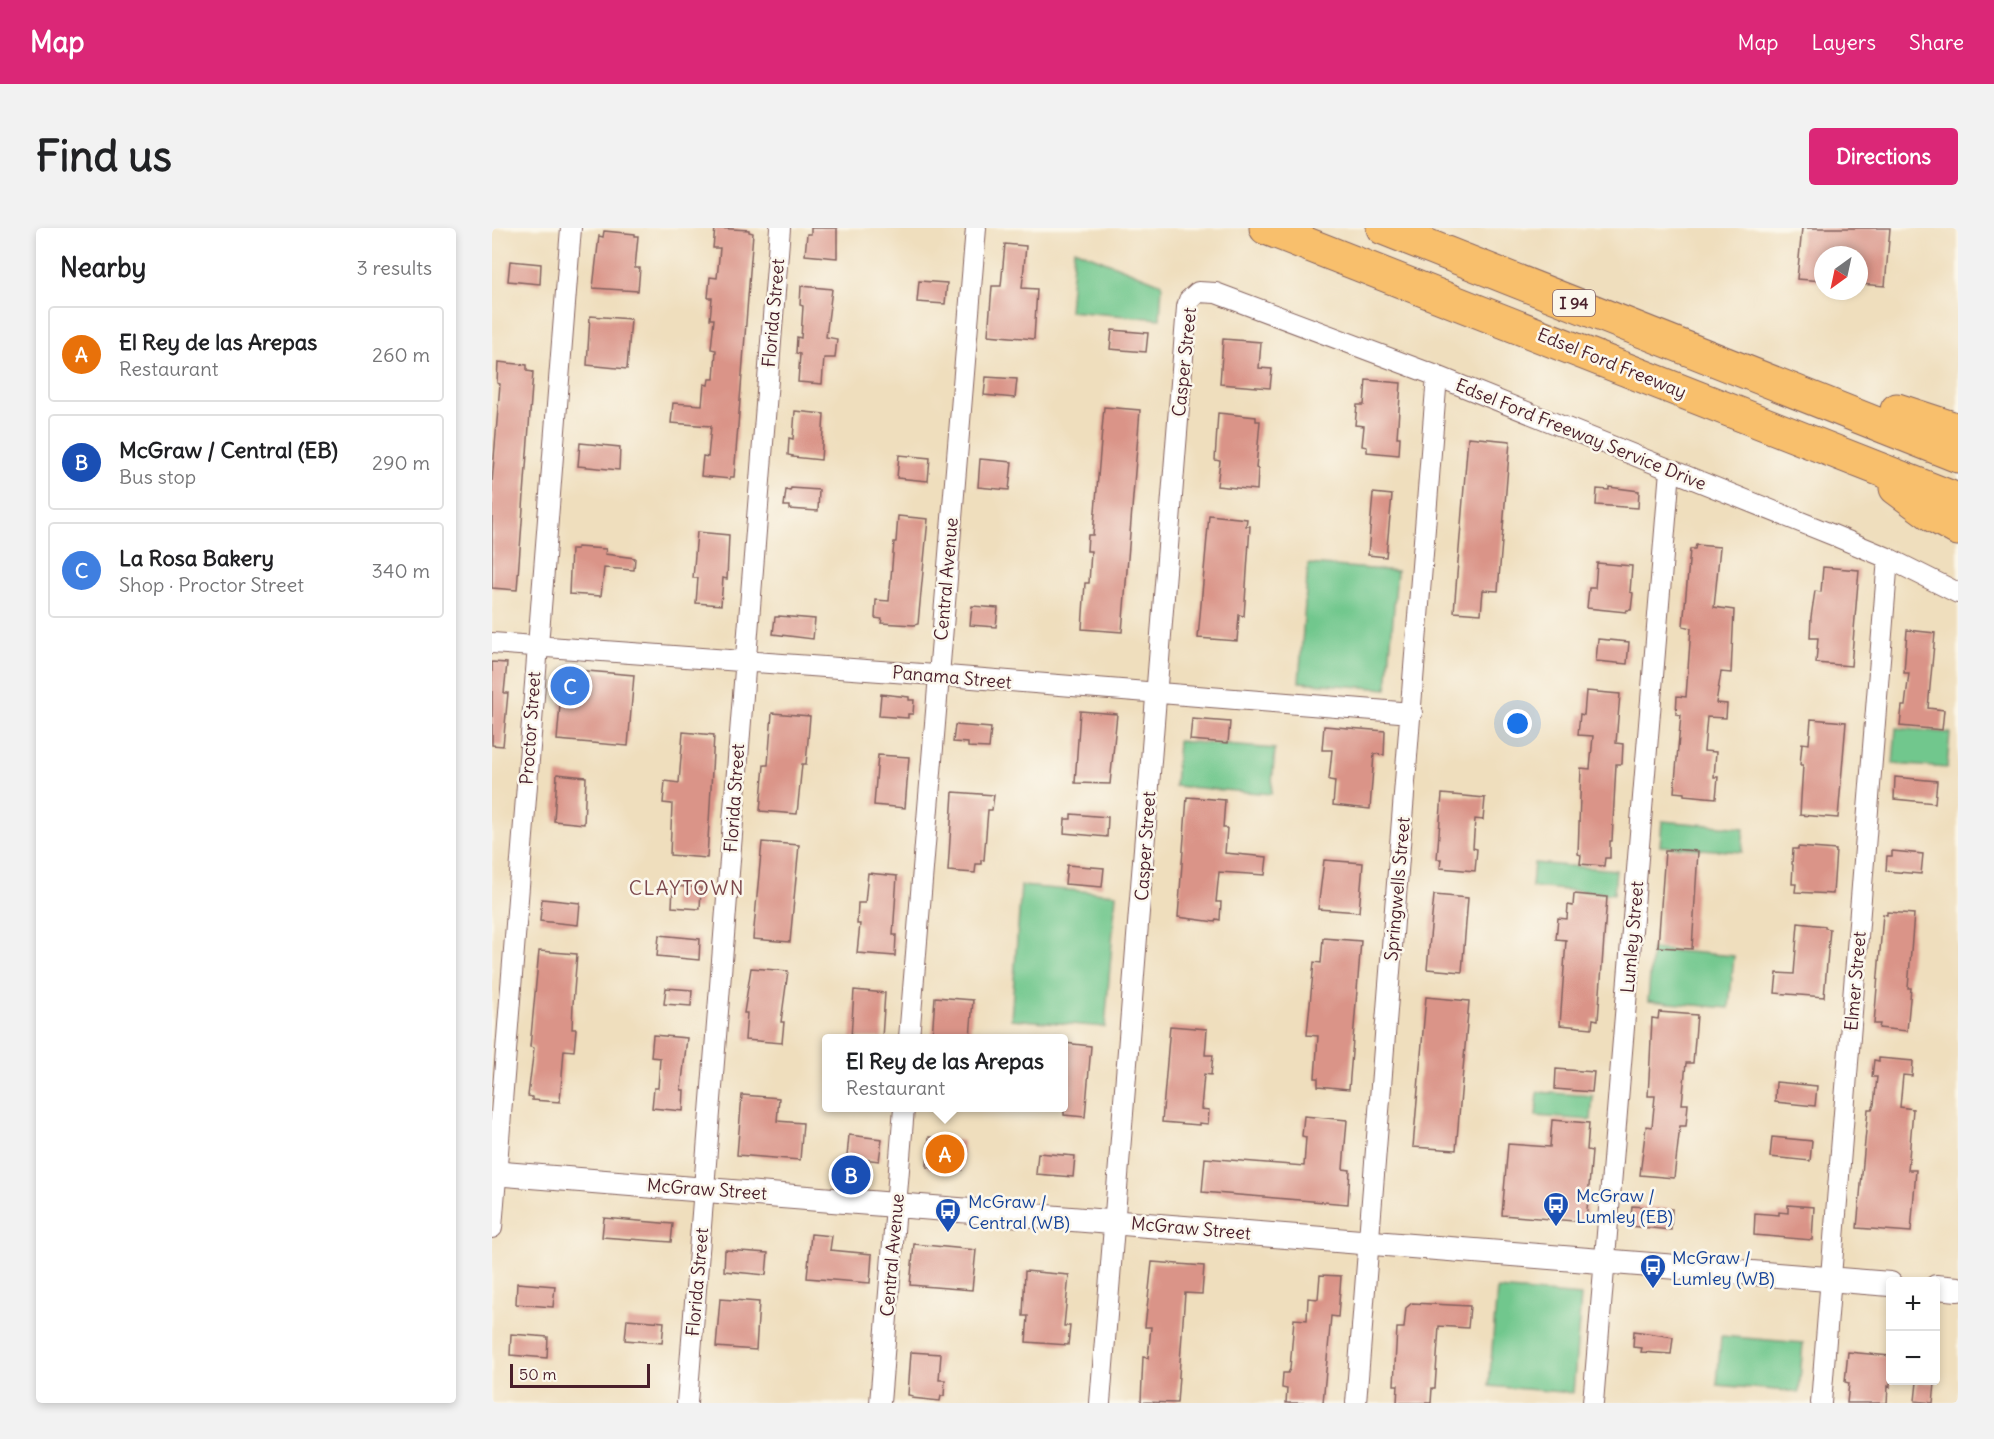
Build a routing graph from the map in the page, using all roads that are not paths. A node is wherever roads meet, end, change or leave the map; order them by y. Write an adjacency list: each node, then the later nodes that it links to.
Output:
1 (571, 228): 18 (street, Proctor Street)
2 (780, 228): 19 (street, Florida Street)
3 (976, 228): 20 (street, Central Avenue)
4 (1266, 228): 11 (highway, Edsel Ford Freeway / I 94)
5 (1383, 228): 7 (highway, I 94)
6 (1198, 292): 8 (street, Edsel Ford Freeway Service Drive); 21 (street, Casper Street)
7 (1744, 370): 9 (highway); 10 (highway, I 94)
8 (1437, 376): 12 (street, Edsel Ford Freeway Service Drive); 22 (street, Springwells Street)
9 (1958, 430)
10 (1958, 456)
11 (1858, 460): 13 (highway, Edsel Ford Freeway / I 94); 14 (highway)
12 (1670, 470): 15 (street, Edsel Ford Freeway Service Drive); 31 (street, Lumley Street)
13 (1958, 500)
14 (1958, 529)
15 (1888, 558): 16 (street, Edsel Ford Freeway Service Drive); 32 (street, Elmer Street)
16 (1958, 593)
17 (492, 643): 18 (street, Panama Street)
18 (537, 646): 19 (street, Panama Street); 25 (street, Proctor Street)
19 (745, 662): 20 (street, Panama Street); 26 (street, Florida Street)
20 (938, 675): 21 (street, Panama Street); 23 (street, Central Avenue)
21 (1156, 693): 22 (street, Panama Street); 28 (street, Casper Street)
22 (1412, 714): 30 (street, Springwells Street)
23 (909, 1034)
24 (904, 1112): 27 (street, Central Avenue)
25 (494, 1173): 26 (street, McGraw Street); 29 (street, Proctor Street)
26 (704, 1189): 27 (street, McGraw Street); 36 (street, Florida Street)
27 (896, 1204): 28 (street, McGraw Street); 37 (street, Central Avenue)
28 (1114, 1222): 30 (street, McGraw Street); 38 (street, Casper Street)
29 (492, 1228)
30 (1369, 1242): 31 (street, McGraw Street); 39 (street, Springwells Street)
31 (1605, 1261): 32 (street, McGraw Street); 40 (street, Lumley Street)
32 (1831, 1279): 33 (street, McGraw Street); 41 (street, Elmer Street)
33 (1886, 1284)
34 (1940, 1287): 35 (street)
35 (1958, 1289)
36 (687, 1403)
37 (880, 1403)
38 (1100, 1403)
39 (1356, 1403)
40 (1593, 1403)
41 (1821, 1403)

